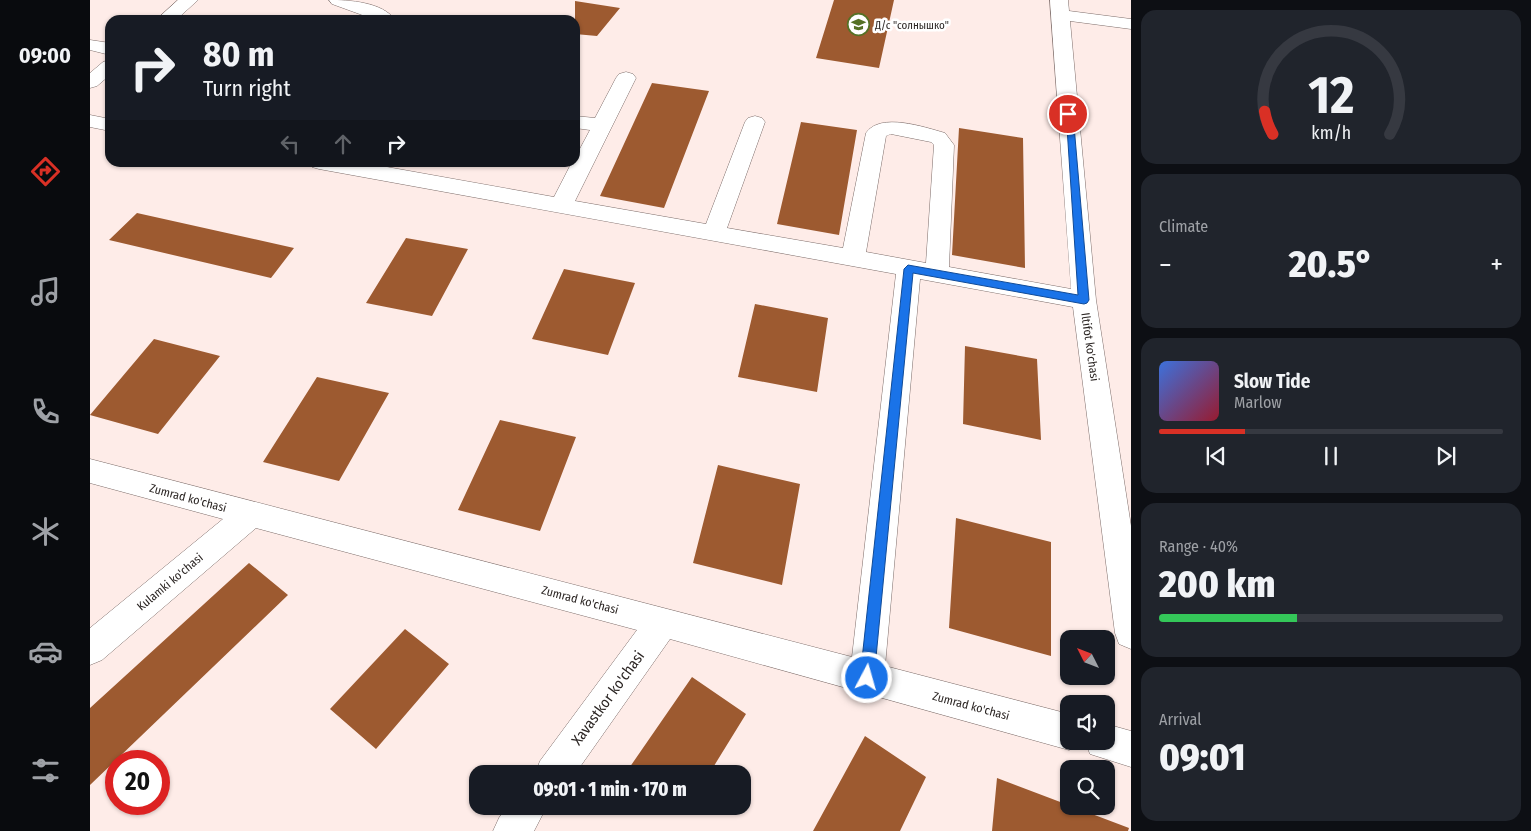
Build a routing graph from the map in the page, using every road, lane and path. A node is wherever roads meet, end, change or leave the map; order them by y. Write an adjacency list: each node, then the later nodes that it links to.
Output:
1 (189, 0): 5 (street)
2 (338, 0): 4 (street)
3 (1060, 7): 6 (street); 23 (street, Iltifot ko'chasi)
4 (387, 14)
5 (171, 15)
6 (1131, 24)
7 (90, 45): 8 (street)
8 (105, 47)
9 (105, 70): 11 (street)
10 (626, 78): 16 (street)
11 (90, 82)
12 (90, 122): 15 (street)
13 (755, 122): 19 (street)
14 (580, 123): 16 (street)
15 (105, 124)
16 (601, 126): 18 (street)
17 (346, 167): 18 (street)
18 (561, 206): 19 (street)
19 (714, 233): 20 (street)
20 (853, 258): 21 (street); 22 (street)
21 (908, 269): 22 (street); 29 (street)
22 (937, 274): 23 (street)
23 (1084, 300): 27 (street, Iltifot ko'chasi)
24 (90, 471): 25 (street, Zumrad ko'chasi)
25 (250, 514): 26 (street, Zumrad ko'chasi); 28 (street, Kulamki ko'chasi)
26 (663, 622): 29 (street, Zumrad ko'chasi); 33 (street, Xavastkor ko'chasi)
27 (1131, 633)
28 (90, 649)
29 (867, 678): 30 (street, Zumrad ko'chasi)
30 (1060, 730)
31 (1115, 744): 32 (street)
32 (1131, 749)
33 (560, 765)
34 (523, 815): 35 (street)
35 (512, 831)

